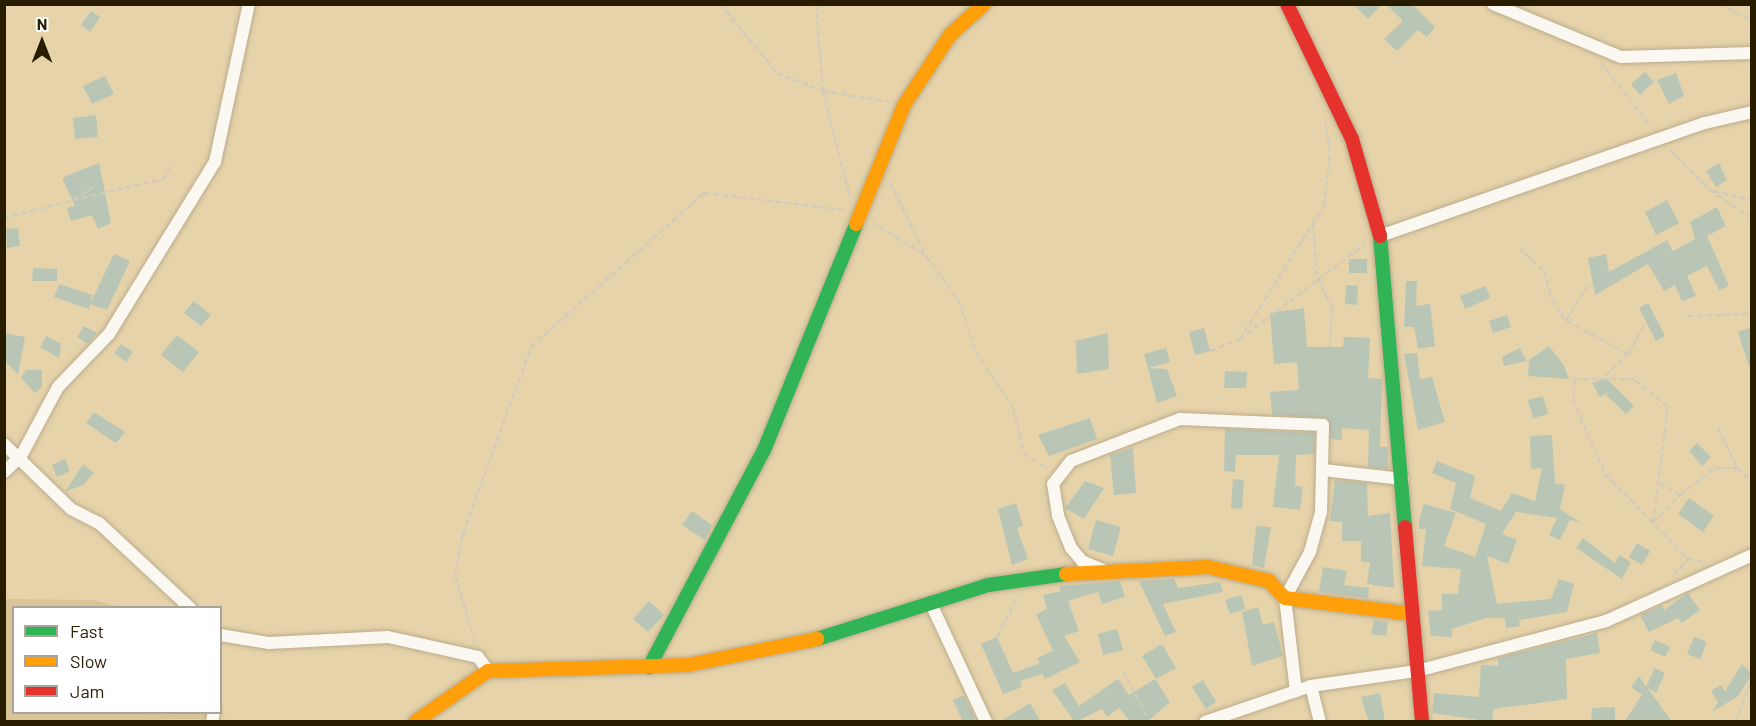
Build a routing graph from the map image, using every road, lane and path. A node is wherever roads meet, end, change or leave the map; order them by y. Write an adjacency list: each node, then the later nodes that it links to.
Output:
1 (249, 4): 41 (street)
2 (720, 4): 12 (path)
3 (816, 4): 12 (path)
4 (984, 4): 13 (street)
5 (1287, 4): 25 (street)
6 (1493, 4): 11 (street)
7 (1719, 4): 9 (path)
8 (1729, 4): 9 (path)
9 (1734, 9): 10 (path)
10 (1752, 21)
11 (1752, 53)
12 (823, 90): 13 (path); 22 (path)
13 (904, 105): 16 (street)
14 (1324, 112): 24 (path)
15 (1752, 112): 25 (street)
16 (881, 163): 22 (street); 27 (path)
17 (170, 166): 20 (path)
18 (96, 185): 20 (path)
19 (1709, 190): 21 (path)
20 (73, 200): 23 (path)
21 (1752, 200)
22 (860, 212): 27 (path); 61 (path); 62 (street)
23 (4, 218)
24 (1313, 224): 28 (path); 34 (path)
25 (1380, 236): 28 (path); 46 (street)
26 (1519, 248): 32 (path)
27 (926, 256): 45 (path)
28 (1317, 278): 34 (path); 35 (path)
29 (1589, 284): 32 (path)
30 (1752, 314): 31 (path)
31 (1688, 316)
32 (1566, 321): 37 (path)
33 (1646, 322): 37 (path)
34 (1240, 339): 36 (path)
35 (1330, 347)
36 (1210, 351)
37 (1628, 354): 38 (path)
38 (1605, 376): 48 (path); 50 (path)
39 (1718, 428): 42 (path)
40 (4, 444): 41 (street)
41 (21, 456): 44 (street); 56 (street)
42 (1737, 468): 47 (path); 49 (path)
43 (1323, 471): 45 (street); 46 (street); 55 (street)
44 (4, 472)
45 (1057, 475): 53 (street)
46 (1402, 479): 58 (street)
47 (1750, 480)
48 (1657, 481): 49 (path); 50 (path)
49 (1680, 495): 50 (path)
50 (1653, 522): 52 (path)
51 (1752, 555): 65 (street)
52 (1689, 559)
53 (1104, 570): 55 (street); 57 (street)
54 (1018, 596): 60 (path)
55 (1285, 598): 58 (street); 68 (street)
56 (188, 606)
57 (932, 606): 62 (street); 70 (street)
58 (1412, 614): 65 (street)
59 (222, 635): 61 (street)
60 (997, 637)
61 (478, 657): 63 (street)
62 (649, 667): 63 (street)
63 (488, 671): 69 (street)
64 (1123, 671): 71 (path)
65 (1417, 671): 67 (street); 74 (street)
66 (1752, 679): 75 (path)
67 (1311, 686): 68 (street); 73 (street)
68 (1296, 691): 72 (street)
69 (415, 722)
70 (986, 722)
71 (1150, 722)
72 (1205, 722)
73 (1320, 722)
74 (1422, 722)
75 (1735, 722)

